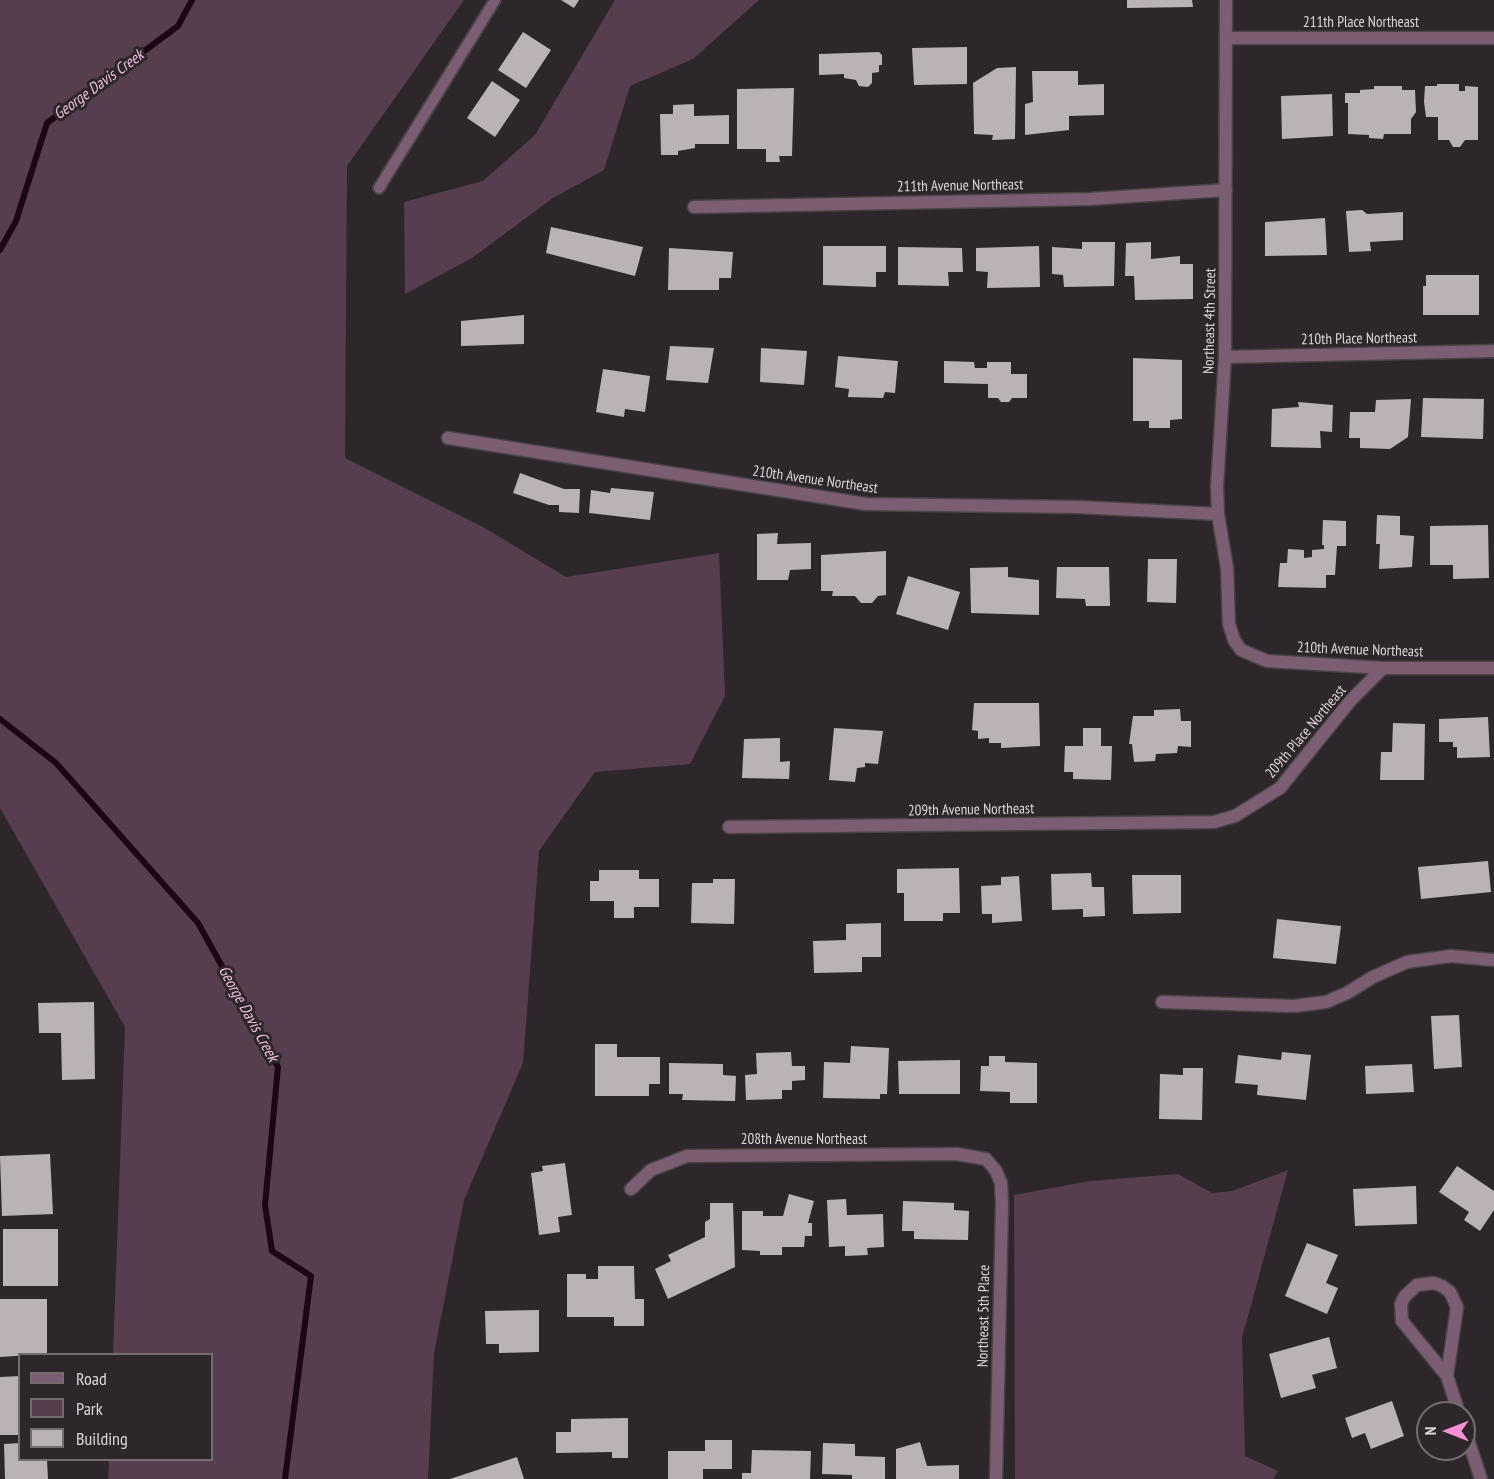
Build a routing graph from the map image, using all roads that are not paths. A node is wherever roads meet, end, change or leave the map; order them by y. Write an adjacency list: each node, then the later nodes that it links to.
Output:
1 (495, 0): 5 (lane)
2 (1226, 0): 3 (street, Northeast 4th Street)
3 (1228, 38): 4 (street, 211th Place Northeast); 6 (street, Northeast 4th Street)
4 (1494, 38)
5 (379, 188)
6 (1226, 190): 7 (street, 211th Avenue Northeast); 9 (street, Northeast 4th Street)
7 (694, 207)
8 (1494, 351): 9 (street, 210th Place Northeast)
9 (1225, 357): 11 (street, Northeast 4th Street)
10 (447, 438): 11 (street, 210th Avenue Northeast)
11 (1218, 514): 12 (street, Northeast 4th Street)
12 (1234, 640): 13 (street, 210th Avenue Northeast)
13 (1383, 668): 14 (street, 210th Avenue Northeast); 15 (street, 209th Place Northeast)
14 (1494, 668)
15 (1214, 822): 16 (street, 209th Avenue Northeast)
16 (729, 827)
17 (1494, 960): 18 (street)
18 (1162, 1002)
19 (986, 1159): 20 (street, 208th Avenue Northeast); 24 (street, Northeast 5th Place)
20 (632, 1189)
21 (1447, 1376): 21 (street); 22 (street)
22 (1455, 1401)
23 (1476, 1461): 25 (street)
24 (996, 1479)
25 (1482, 1479)

